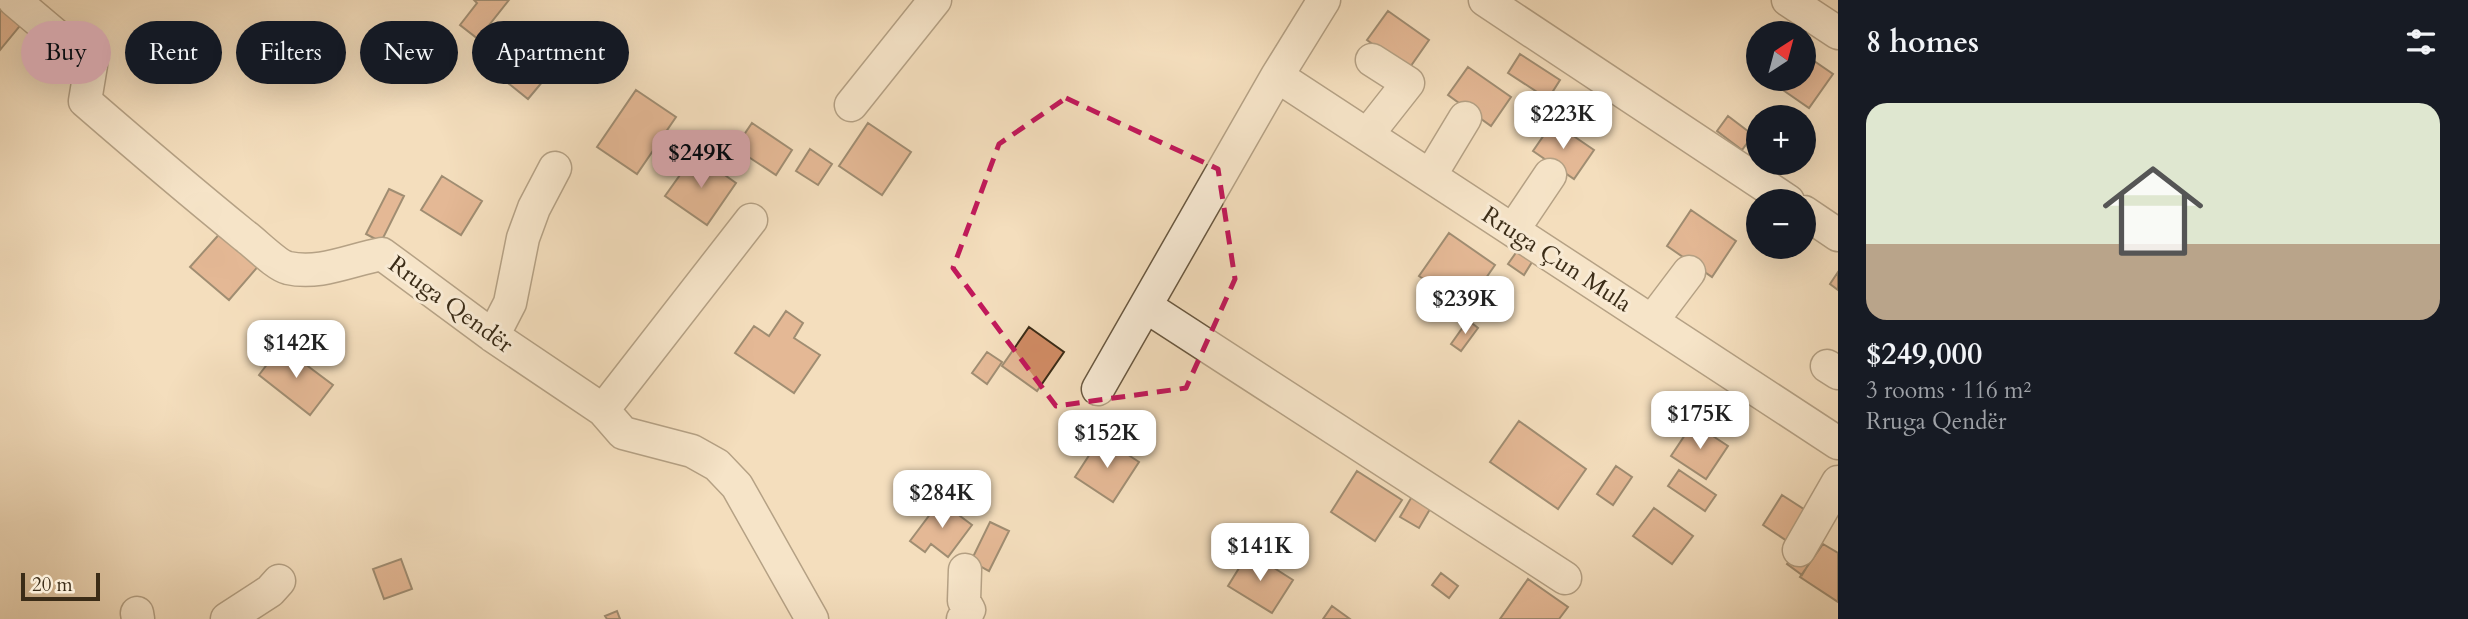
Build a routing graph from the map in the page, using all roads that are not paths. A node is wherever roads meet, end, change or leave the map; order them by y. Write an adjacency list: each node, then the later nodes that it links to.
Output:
1 (14, 0): 23 (street, Rruga Qendër)
2 (935, 0): 9 (street)
3 (1324, 0): 8 (street)
4 (1485, 0): 15 (street)
5 (1788, 0): 6 (street)
6 (1838, 33)
7 (1372, 60): 11 (street)
8 (1277, 76): 11 (street, Rruga Çun Mula); 21 (street)
9 (851, 105)
10 (1465, 118): 14 (street)
11 (1367, 135): 14 (street, Rruga Çun Mula)
12 (555, 168): 23 (street)
13 (1550, 174): 18 (street)
14 (1430, 176): 18 (street, Rruga Çun Mula)
15 (1770, 189)
16 (751, 220): 25 (street)
17 (1816, 220): 19 (street)
18 (1513, 230): 22 (street, Rruga Çun Mula)
19 (1838, 235)
20 (1689, 272): 22 (street)
21 (1146, 307): 24 (street); 30 (street)
22 (1652, 321): 26 (street, Rruga Çun Mula)
23 (493, 336): 25 (street, Rruga Qendër)
24 (1098, 389)
25 (603, 410): 33 (street, Rruga Qendër)
26 (1838, 443)
27 (1838, 482): 28 (street)
28 (1799, 550)
29 (965, 570): 34 (street)
30 (1565, 578)
31 (279, 581): 32 (street)
32 (227, 619)
33 (813, 619)
34 (963, 619)

